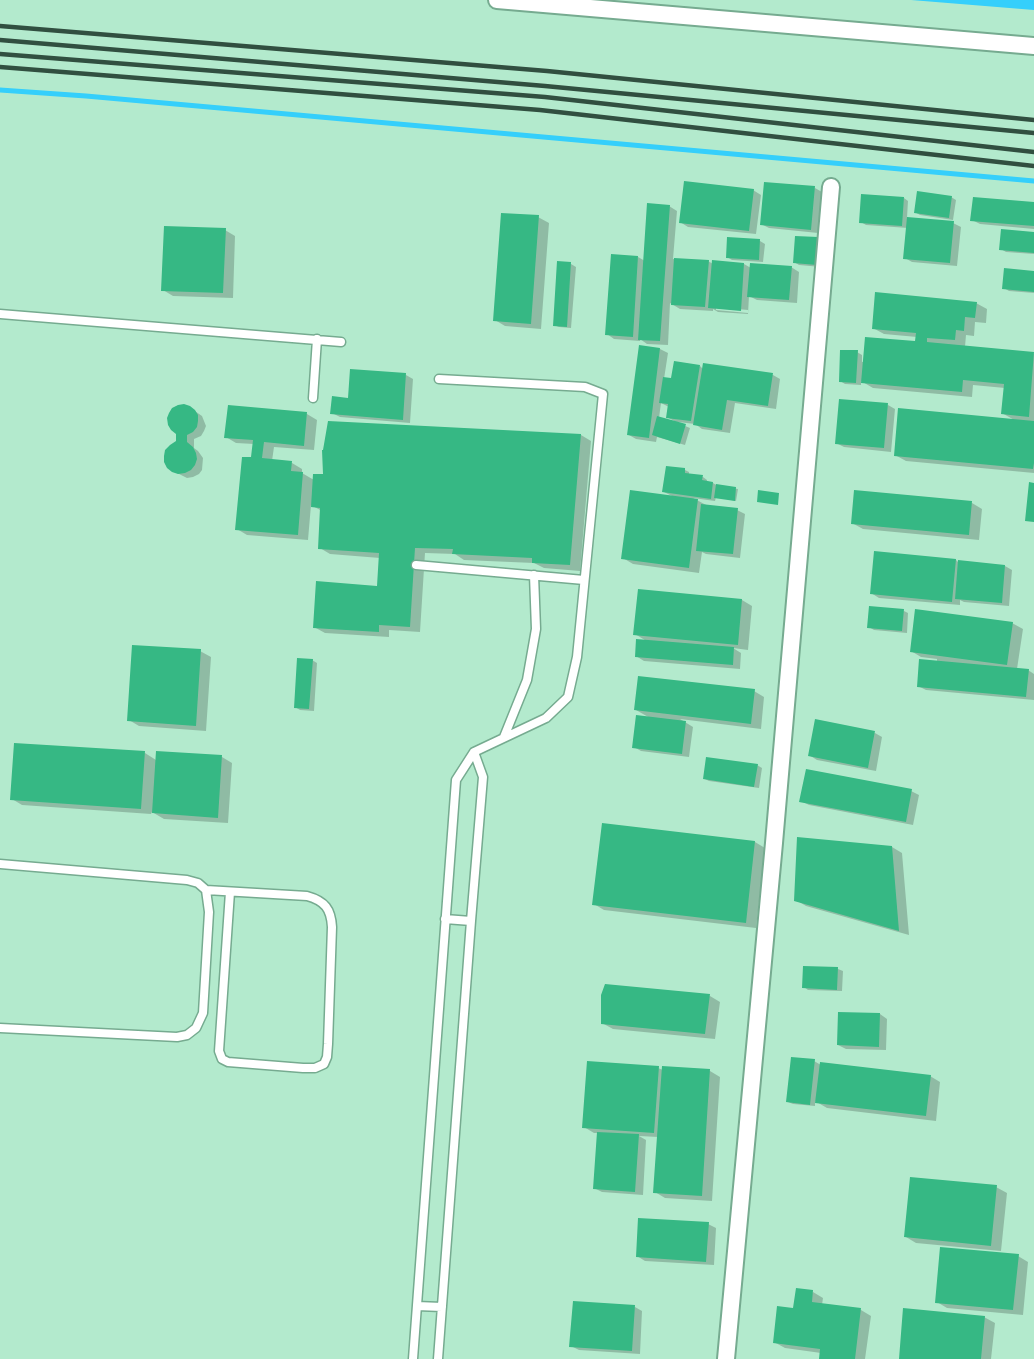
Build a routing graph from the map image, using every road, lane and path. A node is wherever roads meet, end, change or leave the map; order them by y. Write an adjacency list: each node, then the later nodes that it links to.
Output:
1 (497, 0): 2 (street)
2 (1034, 46)
3 (831, 187): 24 (street)
4 (0, 314): 5 (lane)
5 (317, 339): 6 (lane); 8 (lane)
6 (341, 342)
7 (439, 379): 11 (lane)
8 (313, 398)
9 (416, 565): 10 (lane)
10 (534, 575): 11 (lane); 12 (lane)
11 (584, 580): 12 (lane)
12 (504, 737): 13 (lane)
13 (474, 752): 17 (lane); 18 (lane)
14 (0, 864): 15 (lane)
15 (206, 890): 16 (lane); 19 (lane)
16 (230, 892): 16 (lane)
17 (446, 919): 18 (lane); 20 (lane)
18 (471, 921): 21 (lane)
19 (0, 1028)
20 (417, 1306): 21 (lane); 22 (lane)
21 (442, 1307): 23 (lane)
22 (413, 1359)
23 (438, 1359)
24 (726, 1359)

